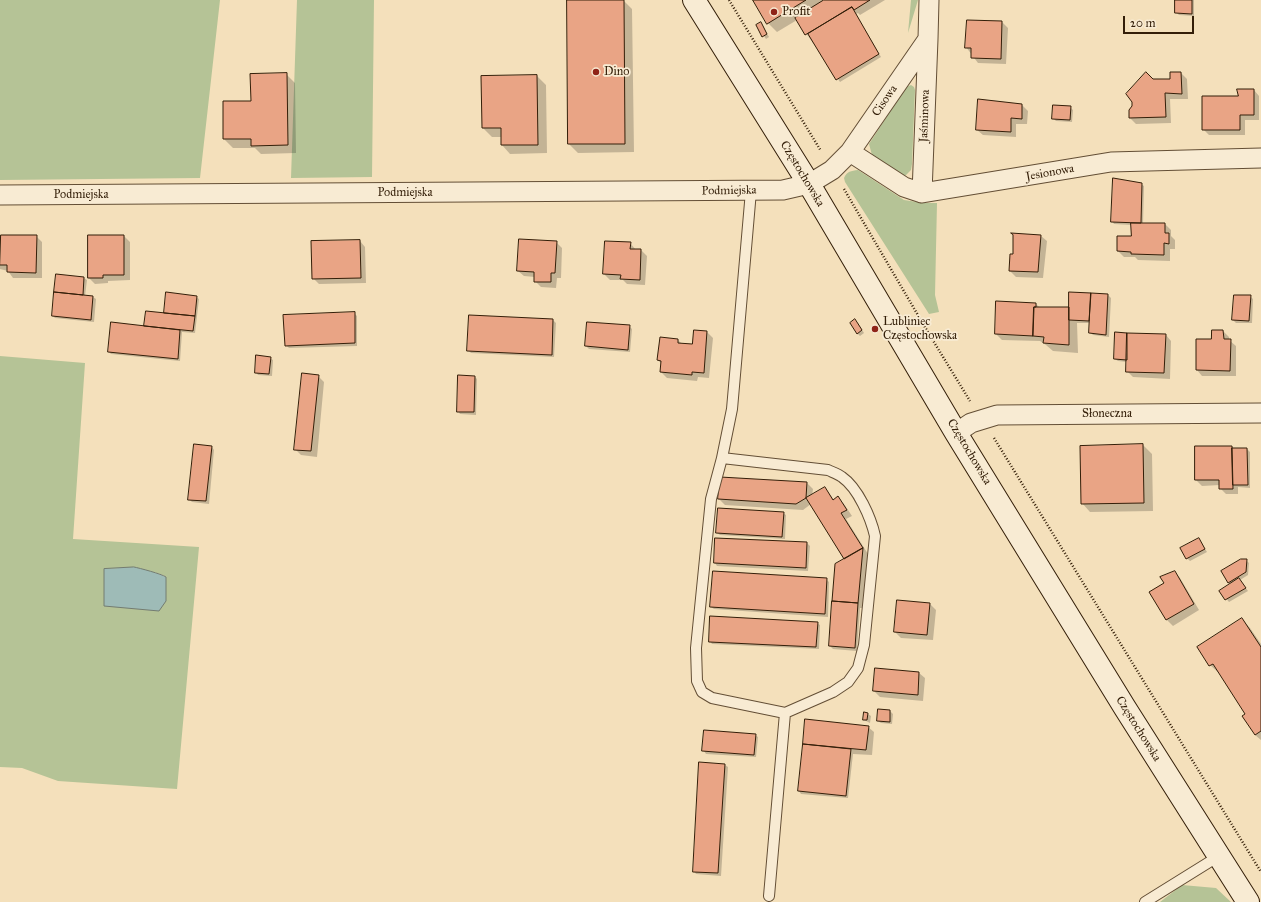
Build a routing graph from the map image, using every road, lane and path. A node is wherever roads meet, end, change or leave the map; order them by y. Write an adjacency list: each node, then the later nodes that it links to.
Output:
1 (694, 0): 9 (main road, Częstochowska)
2 (729, 0): 6 (path)
3 (929, 0): 4 (street)
4 (928, 39): 5 (street, Cisowa); 11 (street, Jaśminowa)
5 (850, 152): 9 (street, Cisowa); 11 (street, Jesionowa)
6 (824, 156)
7 (1261, 158): 11 (street, Jesionowa)
8 (840, 183): 13 (path)
9 (809, 184): 10 (street, Podmiejska); 15 (main road, Częstochowska)
10 (751, 191): 12 (street, Podmiejska); 17 (lane)
11 (922, 193)
12 (0, 195)
13 (971, 401)
14 (1261, 413): 15 (street, Słoneczna)
15 (956, 433): 19 (main road, Częstochowska)
16 (994, 438): 20 (path)
17 (722, 458): 18 (lane); 18 (lane)
18 (785, 713): 21 (lane)
19 (1219, 856): 22 (lane); 23 (main road, Częstochowska)
20 (1261, 872)
21 (769, 896)
22 (1145, 902)
23 (1248, 902)

